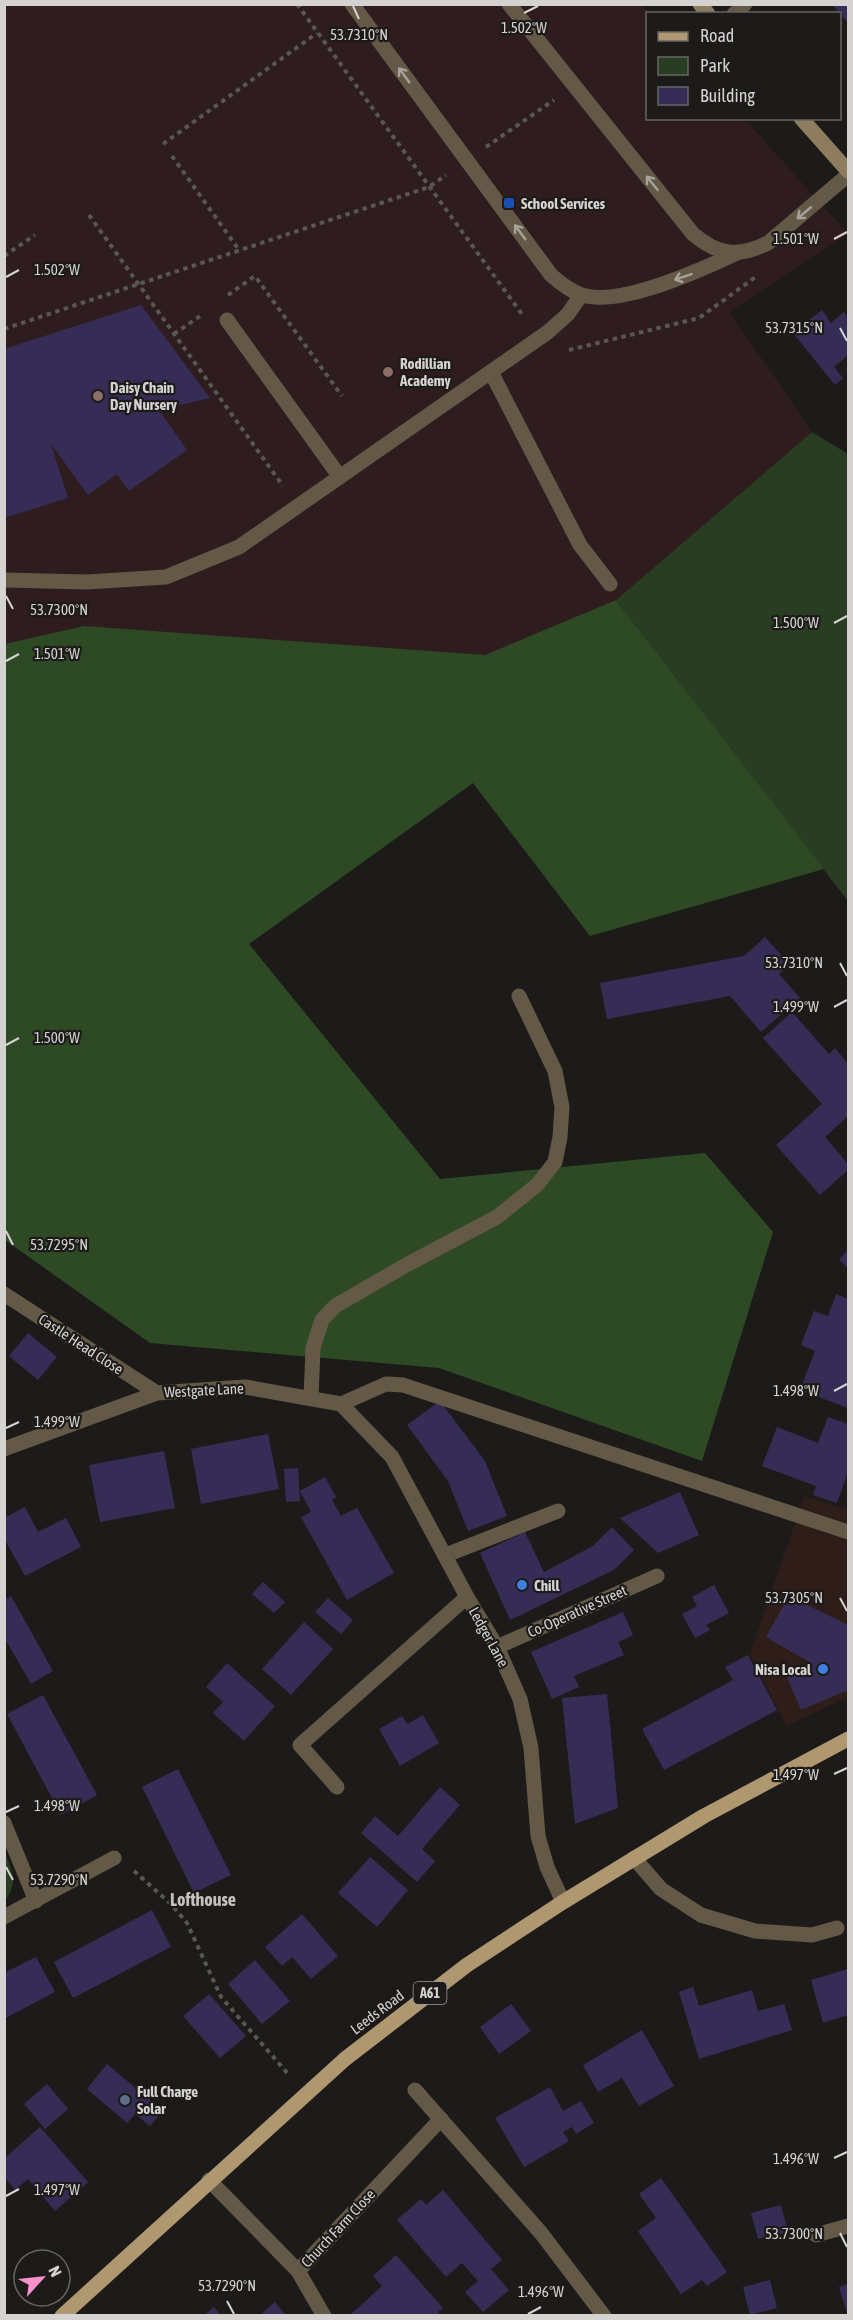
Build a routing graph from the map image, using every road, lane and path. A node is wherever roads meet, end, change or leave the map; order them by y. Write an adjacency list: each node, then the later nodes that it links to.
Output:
1 (352, 4): 8 (street, one-way to 1)
2 (509, 4): 4 (street)
3 (317, 33): 6 (path)
4 (575, 86): 8 (path); 13 (street, one-way to 4)
5 (803, 120): 9 (main road)
6 (163, 144)
7 (172, 156): 12 (path)
8 (467, 160): 12 (path); 16 (street, one-way to 8)
9 (849, 173): 13 (street, one-way to 13)
10 (89, 215): 15 (path)
11 (35, 235): 14 (path)
12 (239, 250): 15 (path)
13 (737, 253): 16 (street, one-way to 16)
14 (4, 256)
15 (138, 284): 20 (path); 21 (path)
16 (581, 295): 22 (street)
17 (219, 302): 23 (path)
18 (210, 308): 21 (path)
19 (227, 320): 24 (street)
20 (4, 329)
21 (174, 334): 25 (path)
22 (491, 372): 24 (street); 27 (street)
23 (342, 396)
24 (339, 477): 25 (street)
25 (298, 506): 26 (street)
26 (4, 580)
27 (610, 584)
28 (519, 996): 31 (street)
29 (4, 1294): 30 (street, Castle Head Close)
30 (157, 1393): 31 (street, Westgate Lane); 33 (street, Westgate Lane)
31 (311, 1398): 32 (street, Westgate Lane)
32 (340, 1404): 35 (street); 36 (street, Ledger Lane)
33 (4, 1449)
34 (558, 1511): 36 (street)
35 (849, 1532)
36 (446, 1555): 38 (street, Ledger Lane)
37 (657, 1576): 39 (street, Co-Operative Street)
38 (467, 1597): 39 (street, Ledger Lane); 41 (street)
39 (497, 1647): 46 (street, Ledger Lane)
40 (849, 1739): 44 (main road, Leeds Road / A61)
41 (338, 1787)
42 (4, 1823): 45 (street)
43 (114, 1858): 45 (street); 50 (path)
44 (634, 1858): 46 (main road, Leeds Road / A61); 48 (street)
45 (36, 1901): 47 (street)
46 (562, 1902): 50 (main road, Leeds Road / A61)
47 (4, 1917)
48 (837, 1928)
49 (415, 2090): 51 (street)
50 (306, 2094): 52 (main road, Leeds Road / A61)
51 (441, 2119): 55 (street, Church Farm Close); 58 (street)
52 (209, 2181): 55 (street, Church Farm Close); 56 (main road, Leeds Road / A61)
53 (849, 2226): 54 (street)
54 (816, 2235)
55 (298, 2271): 57 (street)
56 (62, 2316)
57 (324, 2316)
58 (604, 2316)

